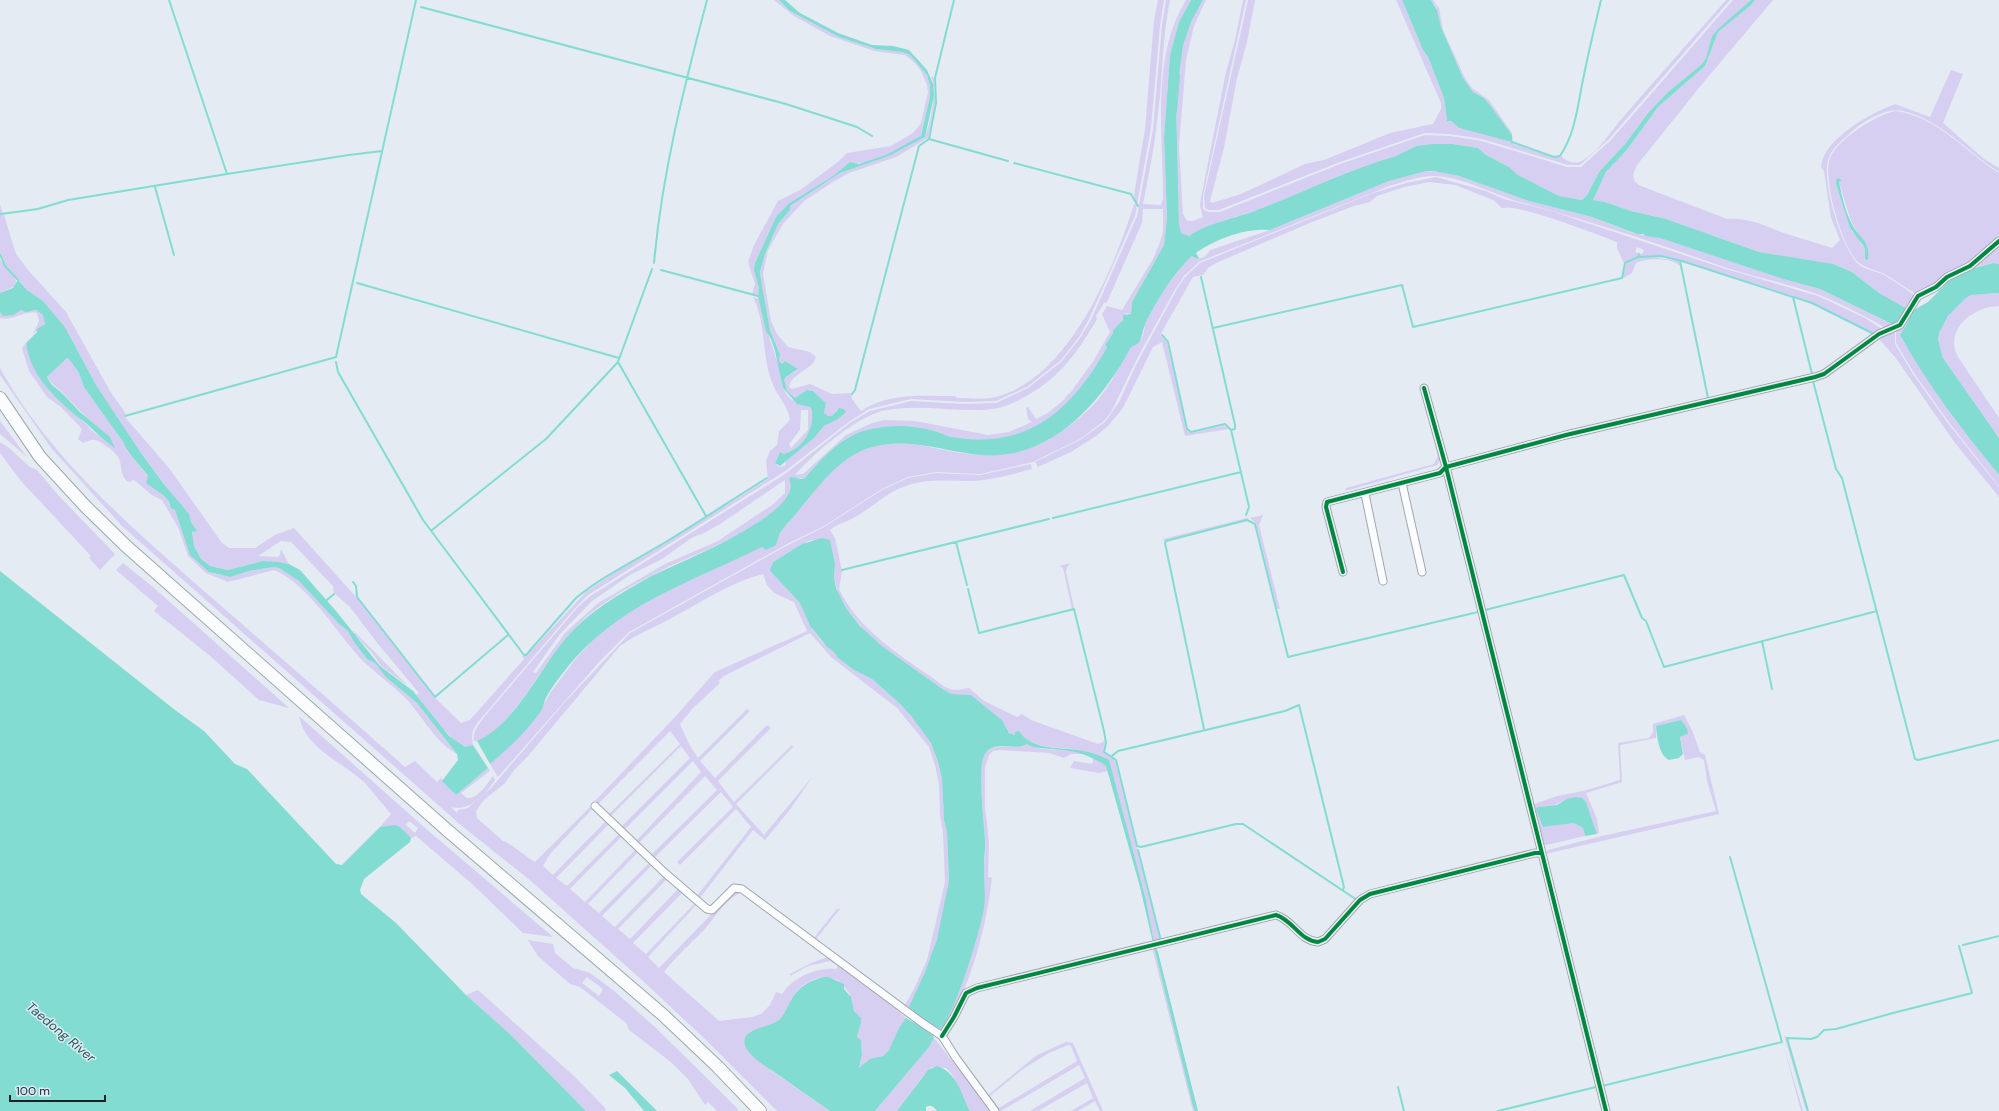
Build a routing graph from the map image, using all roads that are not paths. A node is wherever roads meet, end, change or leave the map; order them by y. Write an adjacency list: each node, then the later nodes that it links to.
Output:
1 (1999, 241): 4 (street)
2 (1424, 388): 4 (street)
3 (0, 398): 13 (highway)
4 (1446, 467): 5 (street); 11 (street)
5 (1402, 483): 6 (street); 8 (street)
6 (1365, 494): 7 (street); 9 (street)
7 (1343, 572)
8 (1422, 572)
9 (1383, 581)
10 (595, 806): 12 (street)
11 (1541, 853): 12 (street); 15 (street)
12 (942, 1036): 14 (street)
13 (760, 1111)
14 (995, 1111)
15 (1606, 1111)

